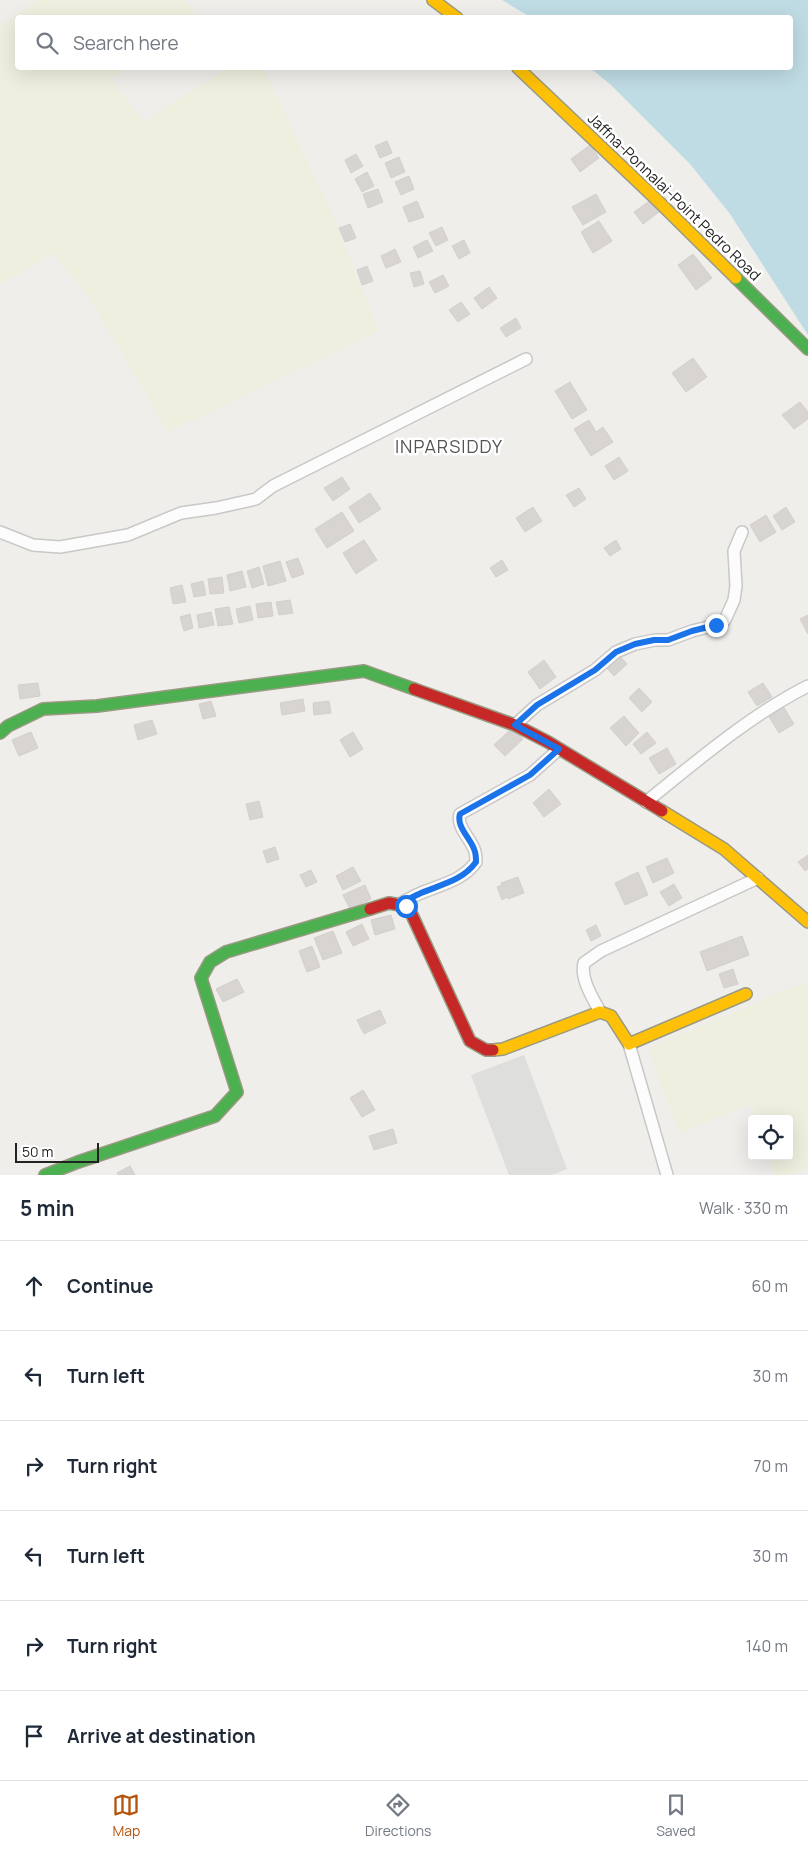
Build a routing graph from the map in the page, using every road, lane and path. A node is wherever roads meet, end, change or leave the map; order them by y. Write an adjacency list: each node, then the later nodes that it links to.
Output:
1 (433, 0): 2 (street)
2 (453, 15)
3 (520, 70): 4 (street, Jaffna-Ponnalai-Point Pedro Road)
4 (808, 349)
5 (526, 359): 6 (street)
6 (0, 532)
7 (742, 532): 9 (street)
8 (808, 686): 12 (street)
9 (515, 725): 10 (street); 11 (street)
10 (0, 733)
11 (559, 749): 12 (street); 14 (street)
12 (646, 802): 13 (street)
13 (758, 878): 15 (street); 17 (street)
14 (399, 904): 17 (street); 19 (street)
15 (808, 922)
16 (746, 994): 18 (street)
17 (600, 1012): 18 (street)
18 (629, 1044): 20 (street)
19 (45, 1175)
20 (667, 1175)

